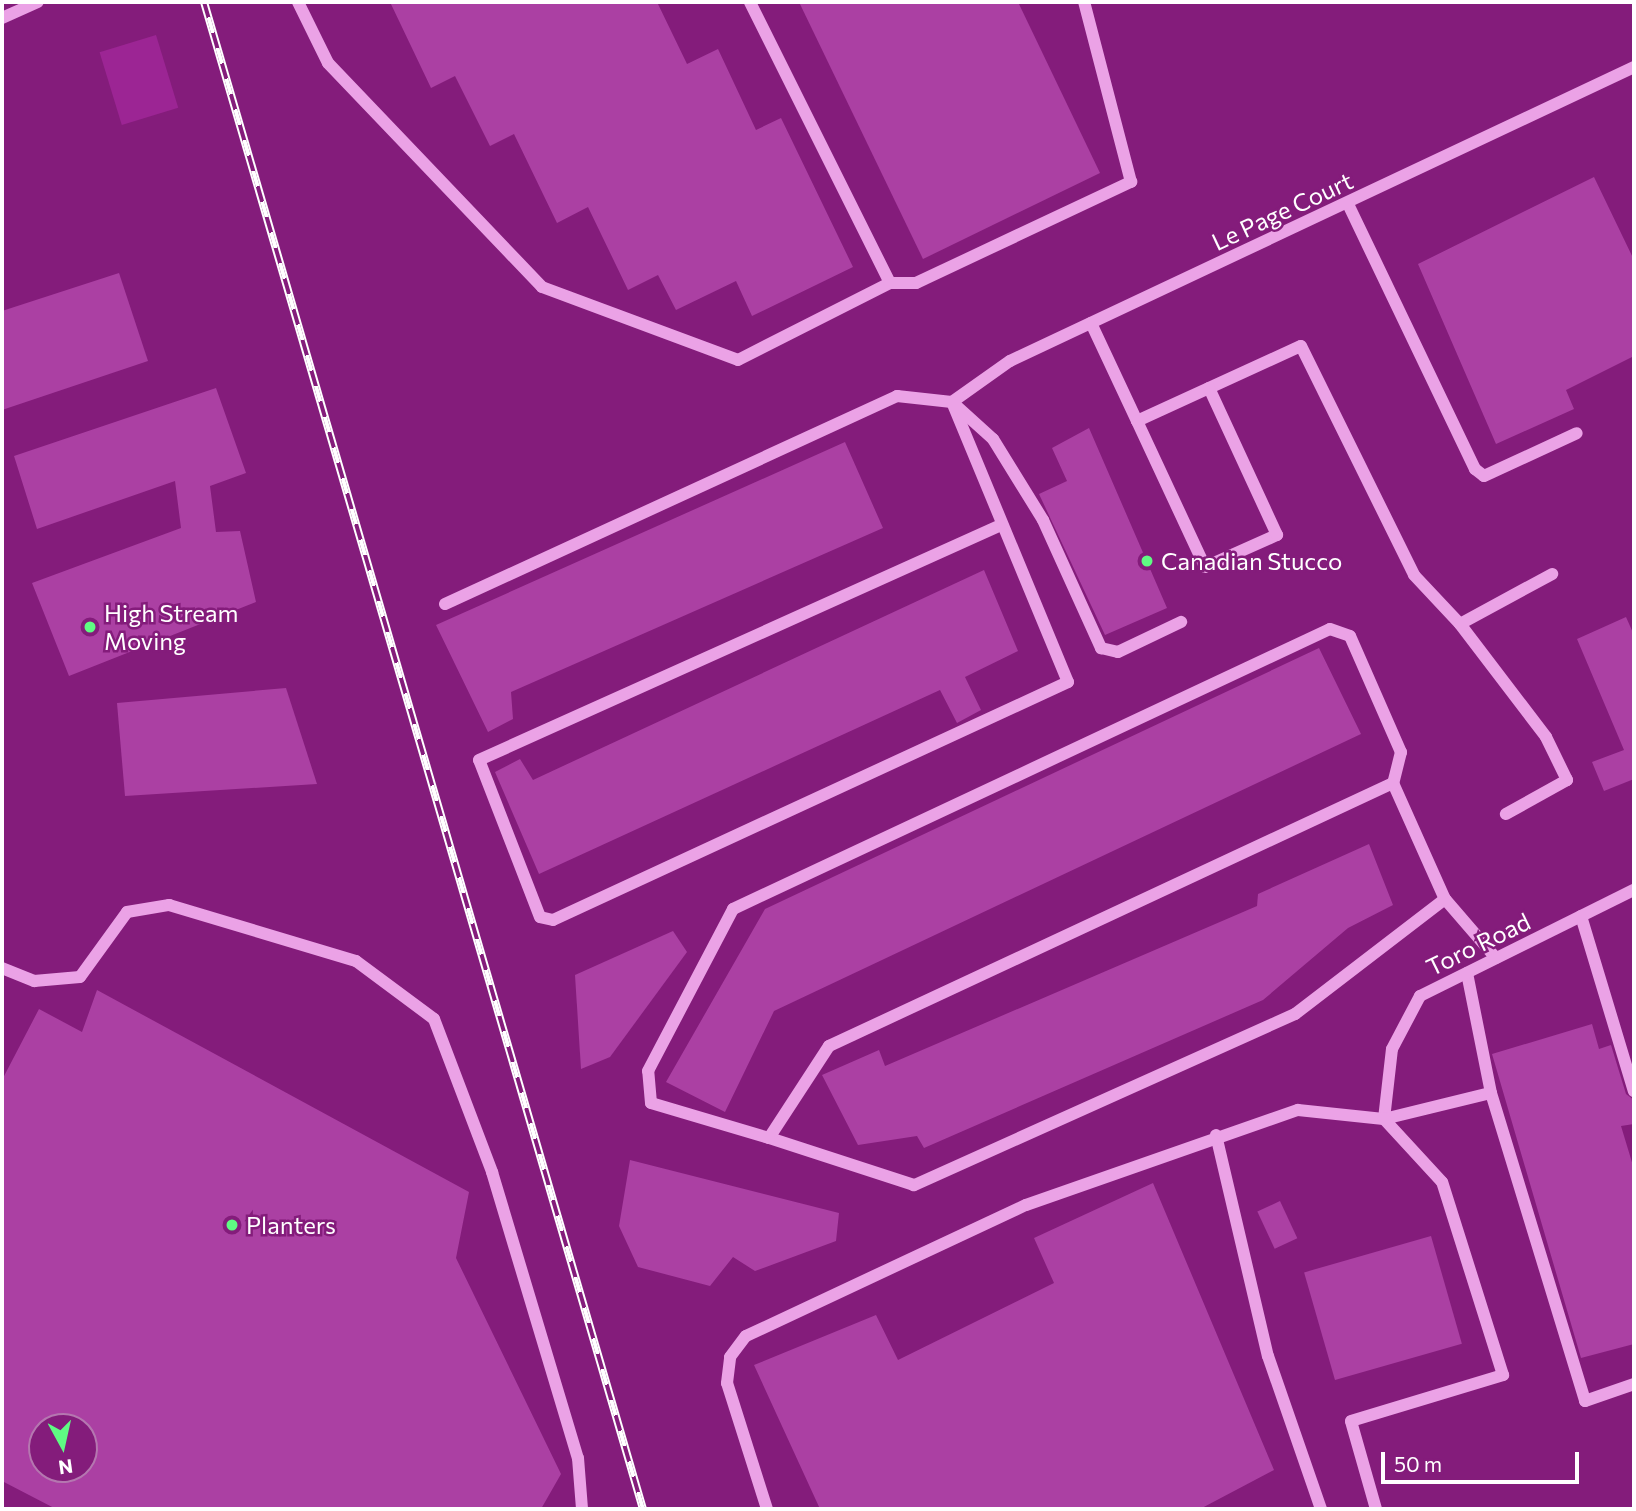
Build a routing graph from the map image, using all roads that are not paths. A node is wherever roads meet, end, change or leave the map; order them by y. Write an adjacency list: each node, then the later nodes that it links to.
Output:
1 (38, 2): 5 (street)
2 (299, 2): 8 (street)
3 (750, 2): 8 (street)
4 (1084, 2): 8 (street)
5 (2, 19)
6 (1634, 67): 7 (street, Le Page Court)
7 (1348, 204): 9 (street, Le Page Court); 13 (street)
8 (890, 283)
9 (1091, 323): 11 (street, Le Page Court); 12 (street)
10 (1209, 388): 12 (street); 12 (street); 18 (street)
11 (952, 402): 14 (street); 16 (street); 17 (street)
12 (1137, 421)
13 (1577, 433)
14 (999, 526): 14 (street)
15 (1552, 574): 18 (street)
16 (445, 604)
17 (1181, 622)
18 (1460, 624): 20 (street)
19 (1393, 783): 22 (street); 31 (street); 31 (street)
20 (1506, 814)
21 (1634, 890): 23 (street, Toro Road)
22 (1445, 899): 24 (street); 31 (street)
23 (1581, 916): 24 (street, Toro Road); 27 (street)
24 (1496, 958): 26 (street, Toro Road)
25 (2, 968): 33 (street)
26 (1467, 973): 28 (street); 29 (street, Toro Road)
27 (1634, 1091)
28 (1491, 1093): 29 (street); 32 (street)
29 (1384, 1119): 30 (street); 36 (street)
30 (1216, 1135): 34 (street); 35 (street)
31 (769, 1138)
32 (1634, 1384)
33 (582, 1509)
34 (768, 1509)
35 (1321, 1509)
36 (1376, 1509)

